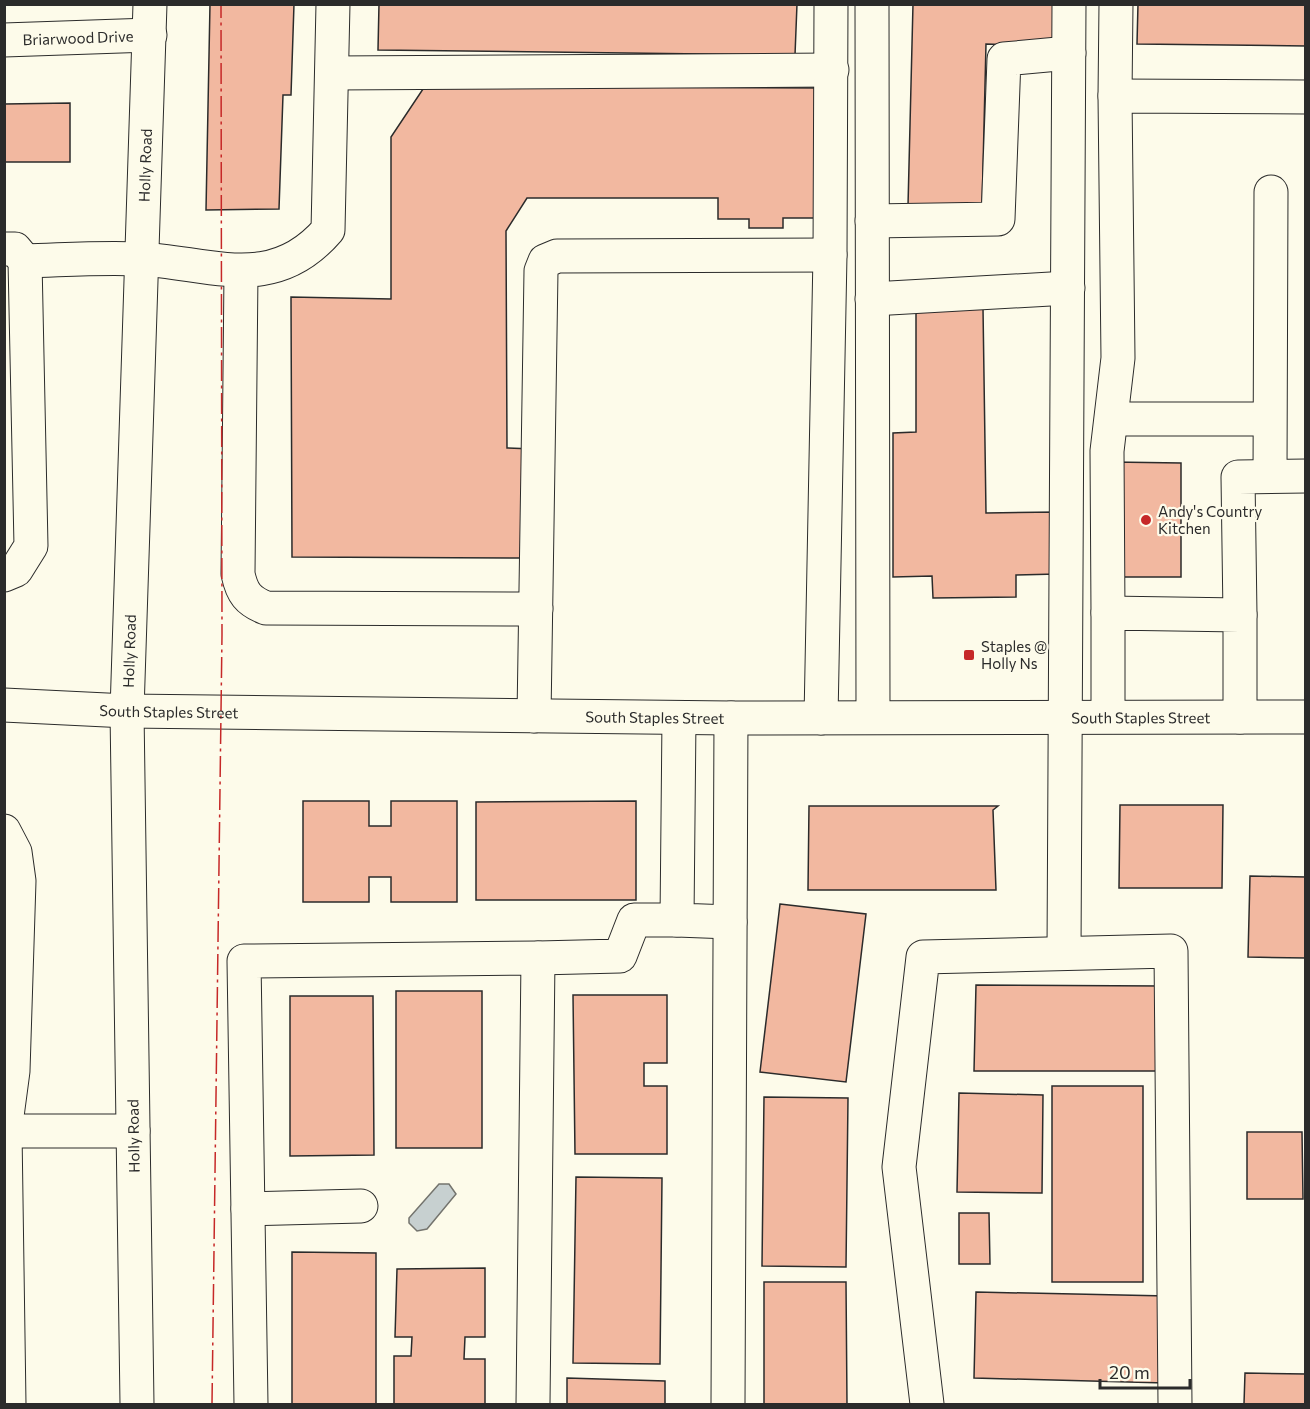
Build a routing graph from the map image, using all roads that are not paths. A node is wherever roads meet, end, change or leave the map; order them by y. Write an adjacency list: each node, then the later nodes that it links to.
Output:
1 (333, 4): 10 (main road)
2 (831, 4): 9 (main road)
3 (872, 4): 14 (main road)
4 (1069, 4): 8 (main road)
5 (1116, 4): 11 (main road)
6 (150, 20): 7 (main road, Briarwood Drive); 17 (main road, Holly Road)
7 (4, 40)
8 (1069, 53): 14 (main road); 19 (main road)
9 (832, 70): 10 (main road); 16 (main road)
10 (332, 73): 18 (main road)
11 (1115, 96): 12 (main road); 21 (main road)
12 (1305, 97)
13 (1271, 192): 22 (main road)
14 (872, 221): 20 (main road)
15 (15, 255): 17 (main road); 25 (main road)
16 (830, 255): 26 (main road); 39 (main road)
17 (140, 259): 18 (main road); 30 (main road, Holly Road)
18 (241, 272): 26 (main road)
19 (1068, 288): 20 (main road); 32 (main road)
20 (872, 299): 34 (main road)
21 (1112, 419): 22 (main road); 27 (main road)
22 (1269, 420): 23 (main road)
23 (1270, 476): 24 (main road); 28 (main road)
24 (1305, 476)
25 (4, 575)
26 (536, 609): 31 (main road)
27 (1108, 613): 28 (main road); 33 (main road)
28 (1240, 615): 35 (main road)
29 (4, 705): 30 (main road, South Staples Street)
30 (127, 711): 31 (main road, South Staples Street); 46 (main road, Holly Road)
31 (534, 716): 37 (main road, South Staples Street)
32 (1066, 716): 33 (main road, South Staples Street); 34 (main road, South Staples Street); 43 (main road)
33 (1108, 716): 35 (main road, South Staples Street)
34 (873, 717): 39 (main road, South Staples Street)
35 (1240, 717): 36 (main road, South Staples Street)
36 (1305, 717)
37 (679, 718): 38 (main road, South Staples Street); 41 (main road)
38 (731, 718): 39 (main road, South Staples Street); 42 (main road)
39 (821, 718)
40 (4, 831): 45 (main road)
41 (677, 920): 42 (main road); 44 (main road)
42 (730, 922): 54 (main road)
43 (1064, 953): 55 (main road); 56 (main road)
44 (537, 958): 49 (main road); 53 (main road)
45 (5, 1131): 46 (main road); 47 (main road)
46 (133, 1131): 51 (main road, Holly Road)
47 (5, 1191): 50 (main road)
48 (361, 1206): 49 (main road)
49 (248, 1209): 52 (main road)
50 (9, 1404)
51 (137, 1404)
52 (251, 1404)
53 (533, 1404)
54 (728, 1404)
55 (927, 1404)
56 (1175, 1404)

